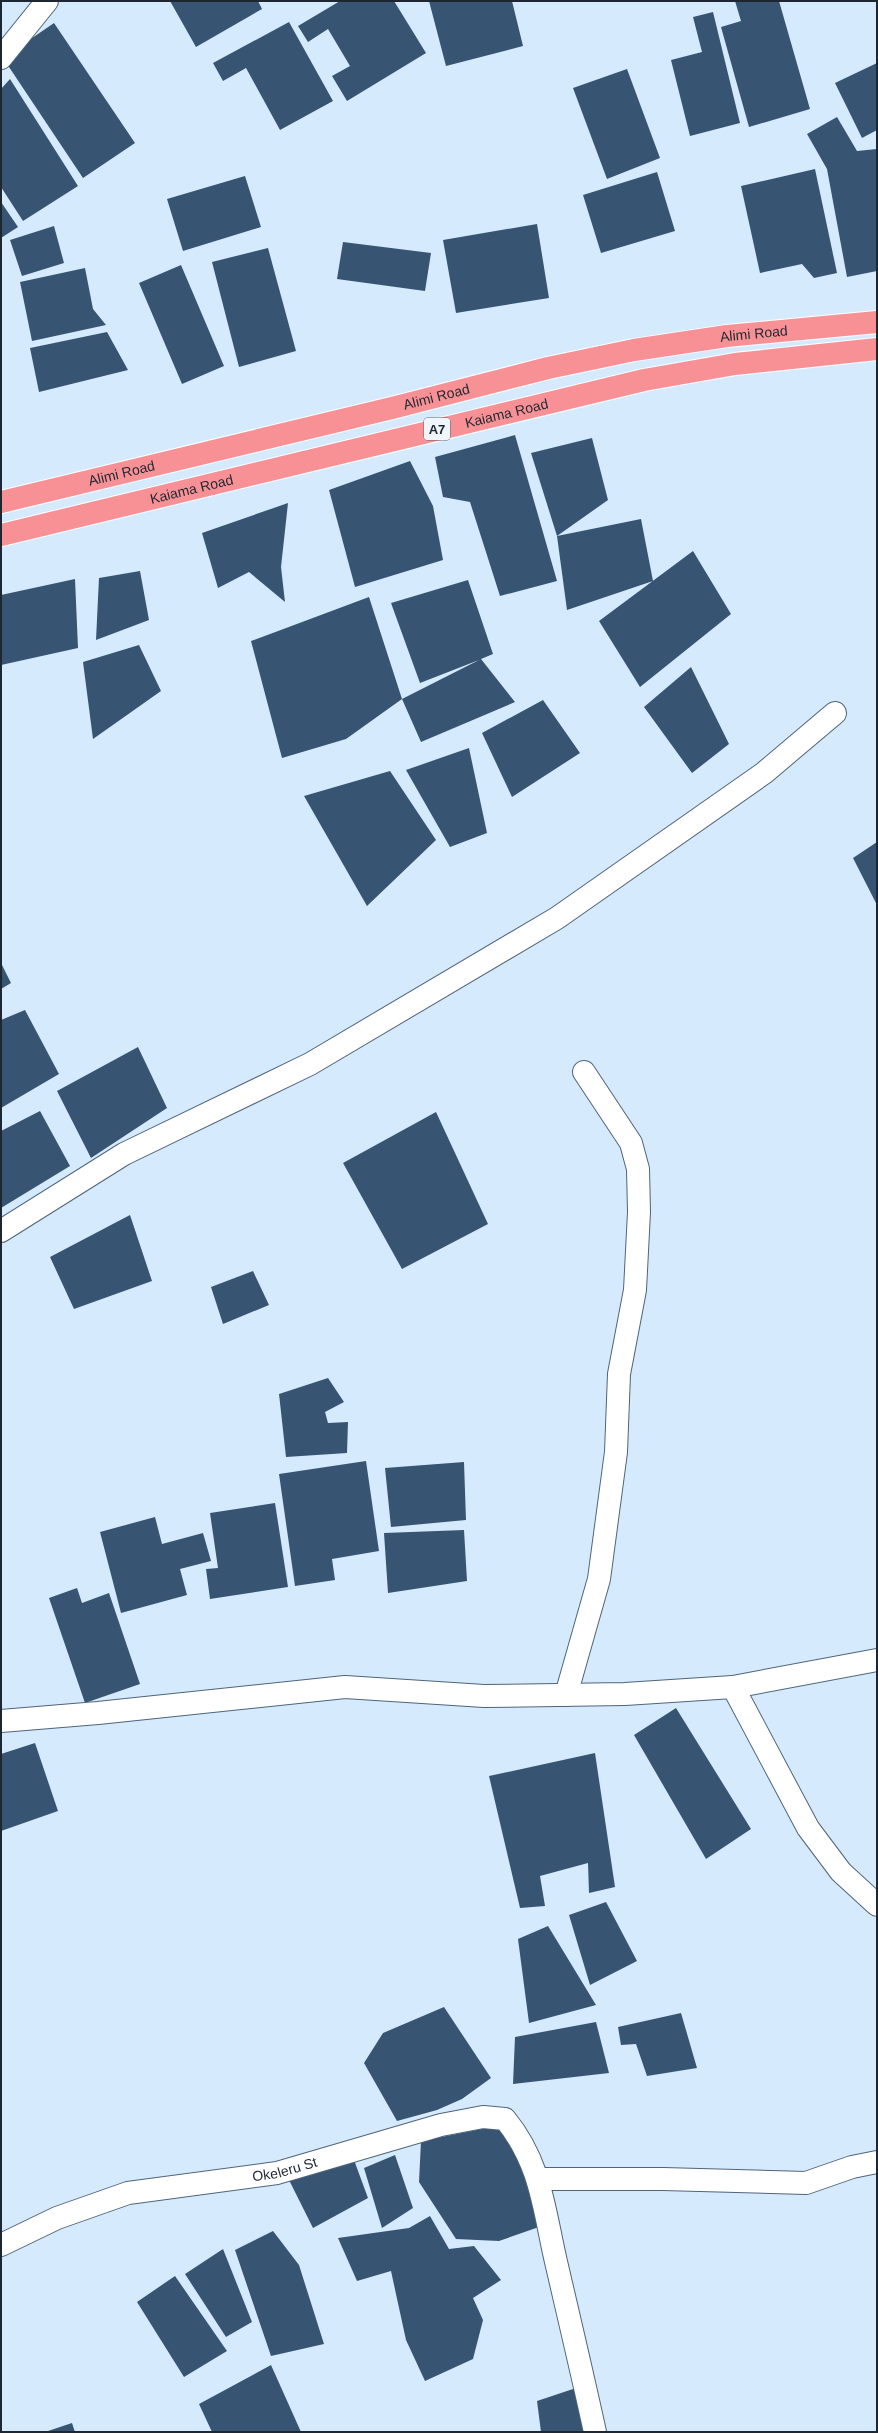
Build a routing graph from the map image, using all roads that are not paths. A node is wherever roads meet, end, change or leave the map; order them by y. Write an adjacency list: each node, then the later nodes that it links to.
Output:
1 (47, 1): 2 (street)
2 (1, 58)
3 (877, 322): 5 (highway, Alimi Road / A7)
4 (877, 349): 6 (highway, Kaiama Road / A7)
5 (1, 502)
6 (1, 535)
7 (835, 713): 9 (street)
8 (584, 1072): 12 (street)
9 (1, 1231)
10 (877, 1660): 11 (street)
11 (733, 1687): 12 (street); 14 (street)
12 (566, 1695): 13 (street)
13 (1, 1721)
14 (877, 1905)
15 (877, 2162): 16 (street)
16 (539, 2179): 17 (street, Okeleru St); 18 (street, Okeleru St)
17 (1, 2245)
18 (596, 2432)

